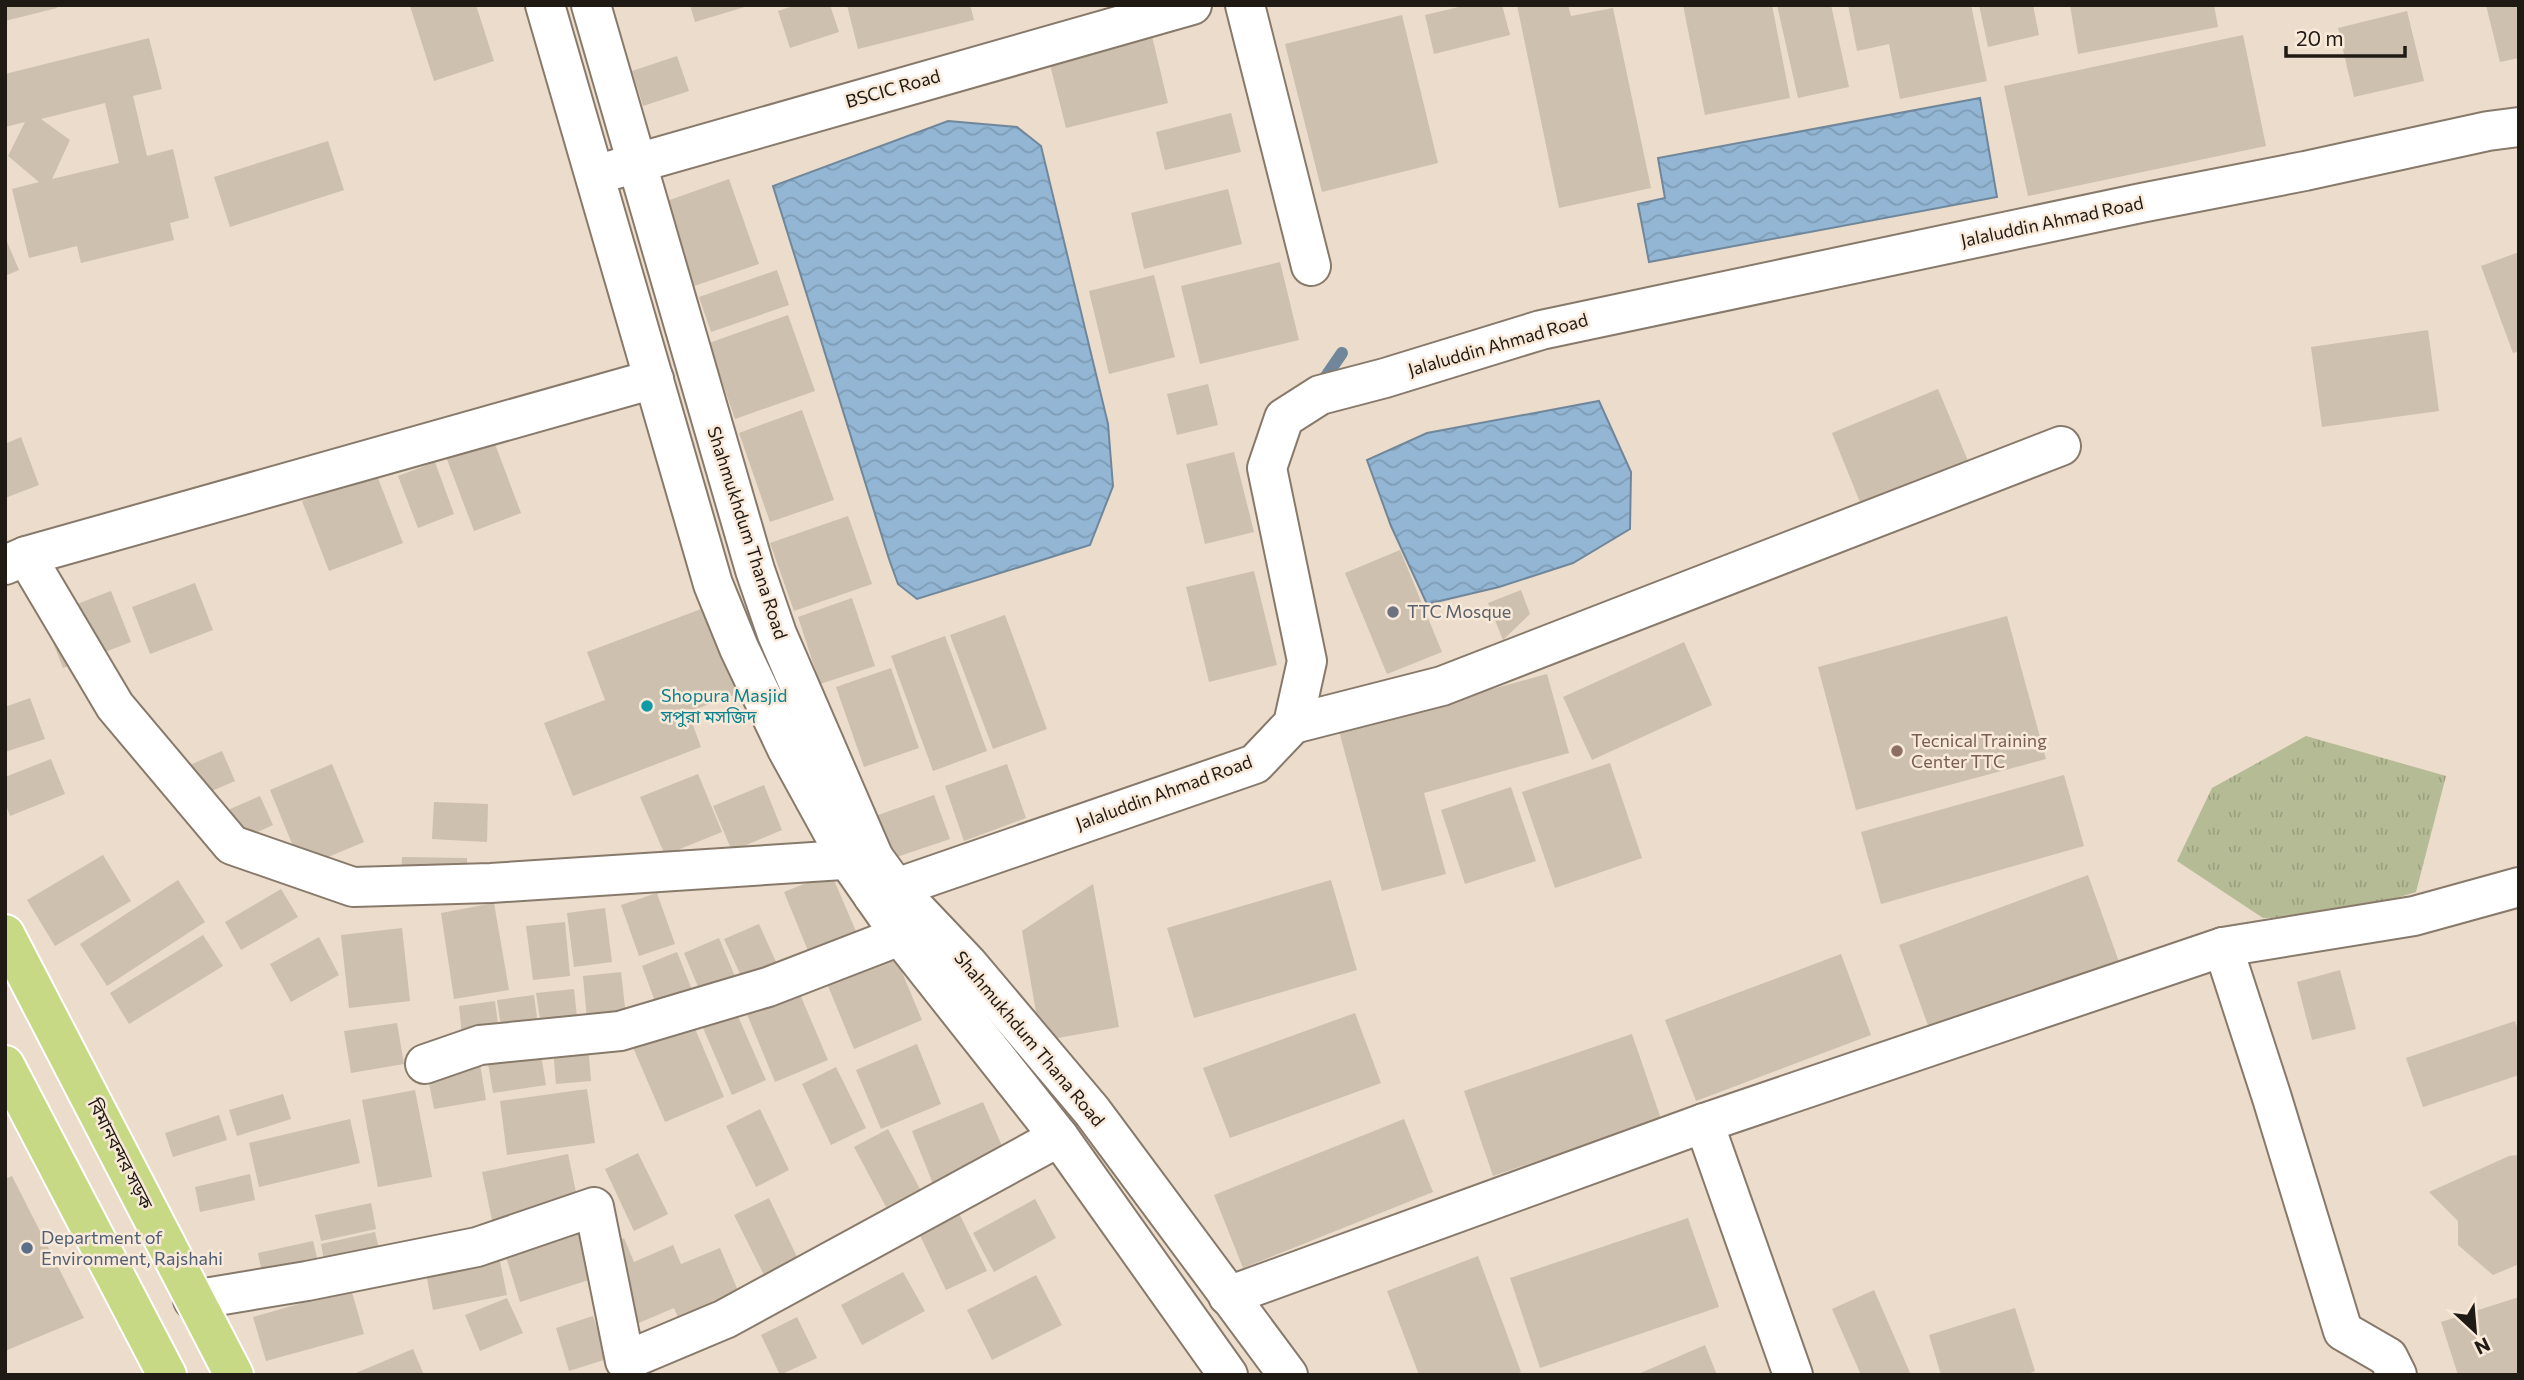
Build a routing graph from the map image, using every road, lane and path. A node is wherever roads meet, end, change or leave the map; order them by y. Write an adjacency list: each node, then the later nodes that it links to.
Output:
1 (545, 5): 7 (street, Shahmukhdum Thana Road)
2 (591, 5): 6 (street, Shahmukhdum Thana Road)
3 (1192, 5): 6 (street, BSCIC Road)
4 (1245, 5): 8 (street)
5 (2519, 127): 12 (street, Jalaluddin Ahmad Road)
6 (636, 162): 7 (street, BSCIC Road); 13 (street, Shahmukhdum Thana Road)
7 (595, 175): 9 (street, Shahmukhdum Thana Road)
8 (1311, 265)
9 (654, 379): 11 (street); 13 (street, Shahmukhdum Thana Road)
10 (2061, 446): 12 (street)
11 (16, 560): 13 (street, Jalaluddin Ahmad Road)
12 (1293, 724): 13 (street, Jalaluddin Ahmad Road)
13 (873, 875): 16 (street, Shahmukhdum Thana Road); 22 (street, Shahmukhdum Thana Road)
14 (2519, 887): 17 (street)
15 (5, 934): 23 (main road, বিমানবন্দর সড়ক)
16 (900, 936): 18 (street); 21 (street, Shahmukhdum Thana Road)
17 (2223, 947): 20 (street); 29 (street)
18 (425, 1064)
19 (5, 1065): 24 (main road)
20 (1704, 1123): 22 (street); 28 (street)
21 (1059, 1137): 23 (street); 26 (street, Shahmukhdum Thana Road)
22 (1228, 1296): 27 (street, Shahmukhdum Thana Road)
23 (193, 1300): 25 (main road, বিমানবন্দর সড়ক)
24 (167, 1375)
25 (234, 1375)
26 (1228, 1375)
27 (1287, 1375)
28 (1793, 1375)
29 (2397, 1375)

